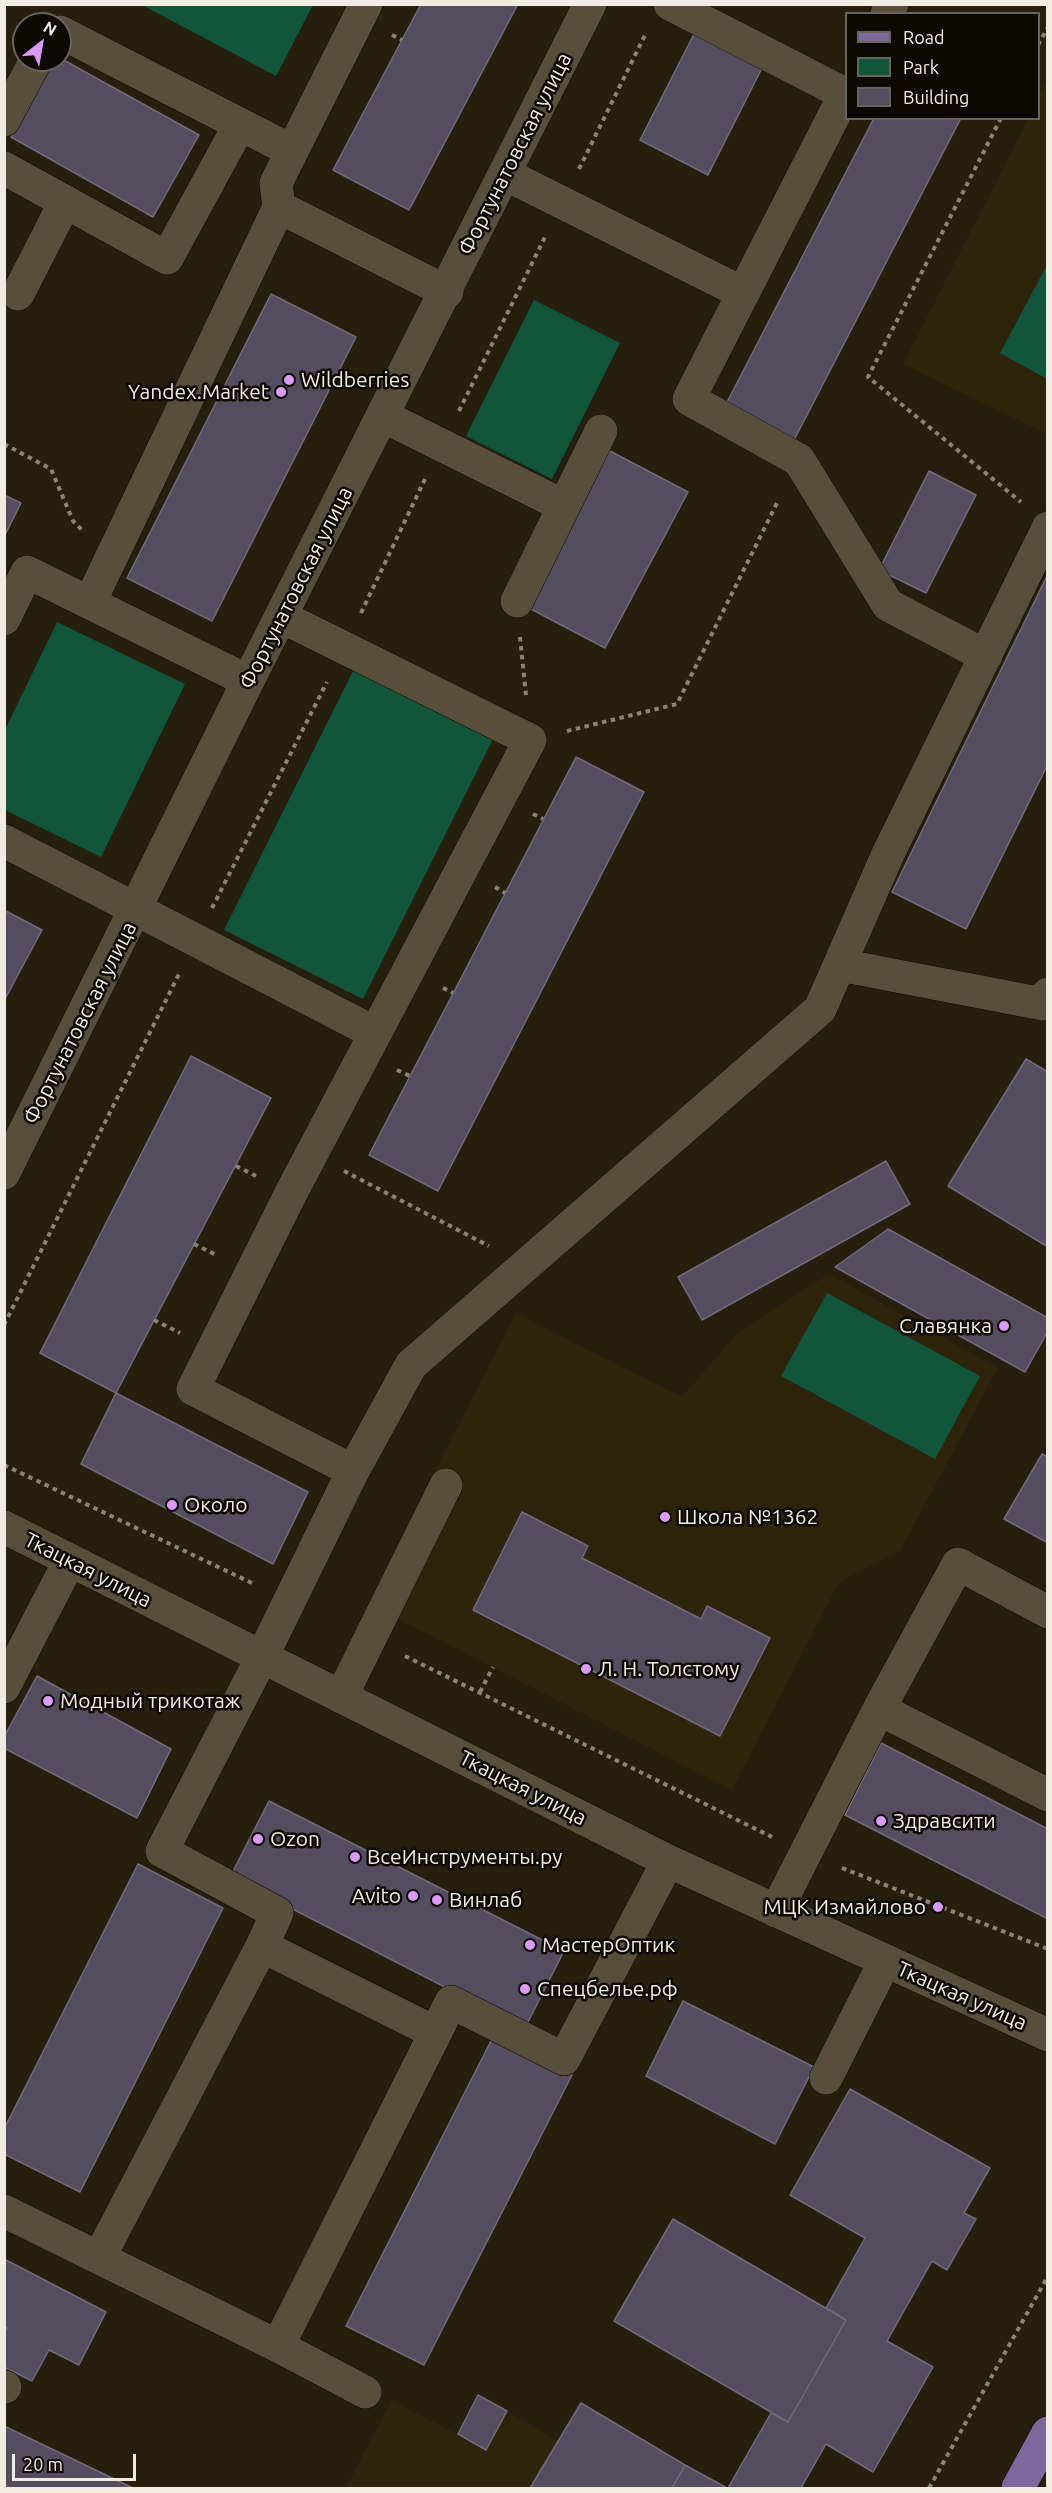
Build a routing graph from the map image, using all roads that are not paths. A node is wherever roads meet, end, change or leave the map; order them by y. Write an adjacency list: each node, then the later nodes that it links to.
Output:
1 (366, 4): 10 (street)
2 (590, 4): 12 (street, Фортунатовская улица)
3 (670, 4): 6 (street)
4 (72, 38): 9 (street)
5 (30, 72): 8 (street)
6 (845, 92)
7 (845, 95): 16 (street)
8 (4, 120)
9 (240, 124): 10 (street); 13 (street)
10 (292, 151): 14 (street)
11 (4, 168): 13 (street)
12 (506, 174): 15 (street, Фортунатовская улица); 16 (street)
13 (65, 202): 17 (street)
14 (279, 207): 15 (street); 23 (street)
15 (447, 292): 18 (street, Фортунатовская улица)
16 (743, 293): 26 (street)
17 (18, 294)
18 (383, 416): 20 (street); 24 (street, Фортунатовская улица)
19 (601, 431): 20 (street)
20 (564, 506): 22 (street)
21 (1039, 518): 26 (street)
22 (517, 601)
23 (90, 602): 25 (street); 27 (street)
24 (282, 617): 27 (street, Фортунатовская улица); 32 (street)
25 (4, 619)
26 (986, 656): 30 (street)
27 (248, 681): 29 (street, Фортунатовская улица)
28 (4, 841): 29 (street)
29 (138, 908): 32 (street); 33 (street, Фортунатовская улица)
30 (840, 964): 31 (street); 34 (street)
31 (1047, 994)
32 (375, 1033): 34 (street)
33 (4, 1173)
34 (353, 1471): 39 (street)
35 (446, 1485): 41 (street)
36 (4, 1527): 37 (street, Ткацкая улица)
37 (70, 1560): 39 (street, Ткацкая улица); 40 (street)
38 (1047, 1612): 42 (street)
39 (262, 1657): 41 (street, Ткацкая улица); 46 (street)
40 (4, 1687)
41 (341, 1697): 44 (street, Ткацкая улица)
42 (879, 1709): 43 (street); 45 (street)
43 (1047, 1795)
44 (668, 1861): 45 (street, Ткацкая улица); 48 (street)
45 (776, 1911): 47 (street, Ткацкая улица)
46 (262, 1946): 48 (street); 52 (street)
47 (885, 1961): 49 (street, Ткацкая улица); 50 (street)
48 (434, 2032): 53 (street)
49 (1047, 2035)
50 (826, 2078)
51 (4, 2211): 52 (street)
52 (99, 2258): 53 (street)
53 (278, 2346): 54 (street)
54 (365, 2392)
55 (1047, 2433): 56 (main road)
56 (1018, 2488)

